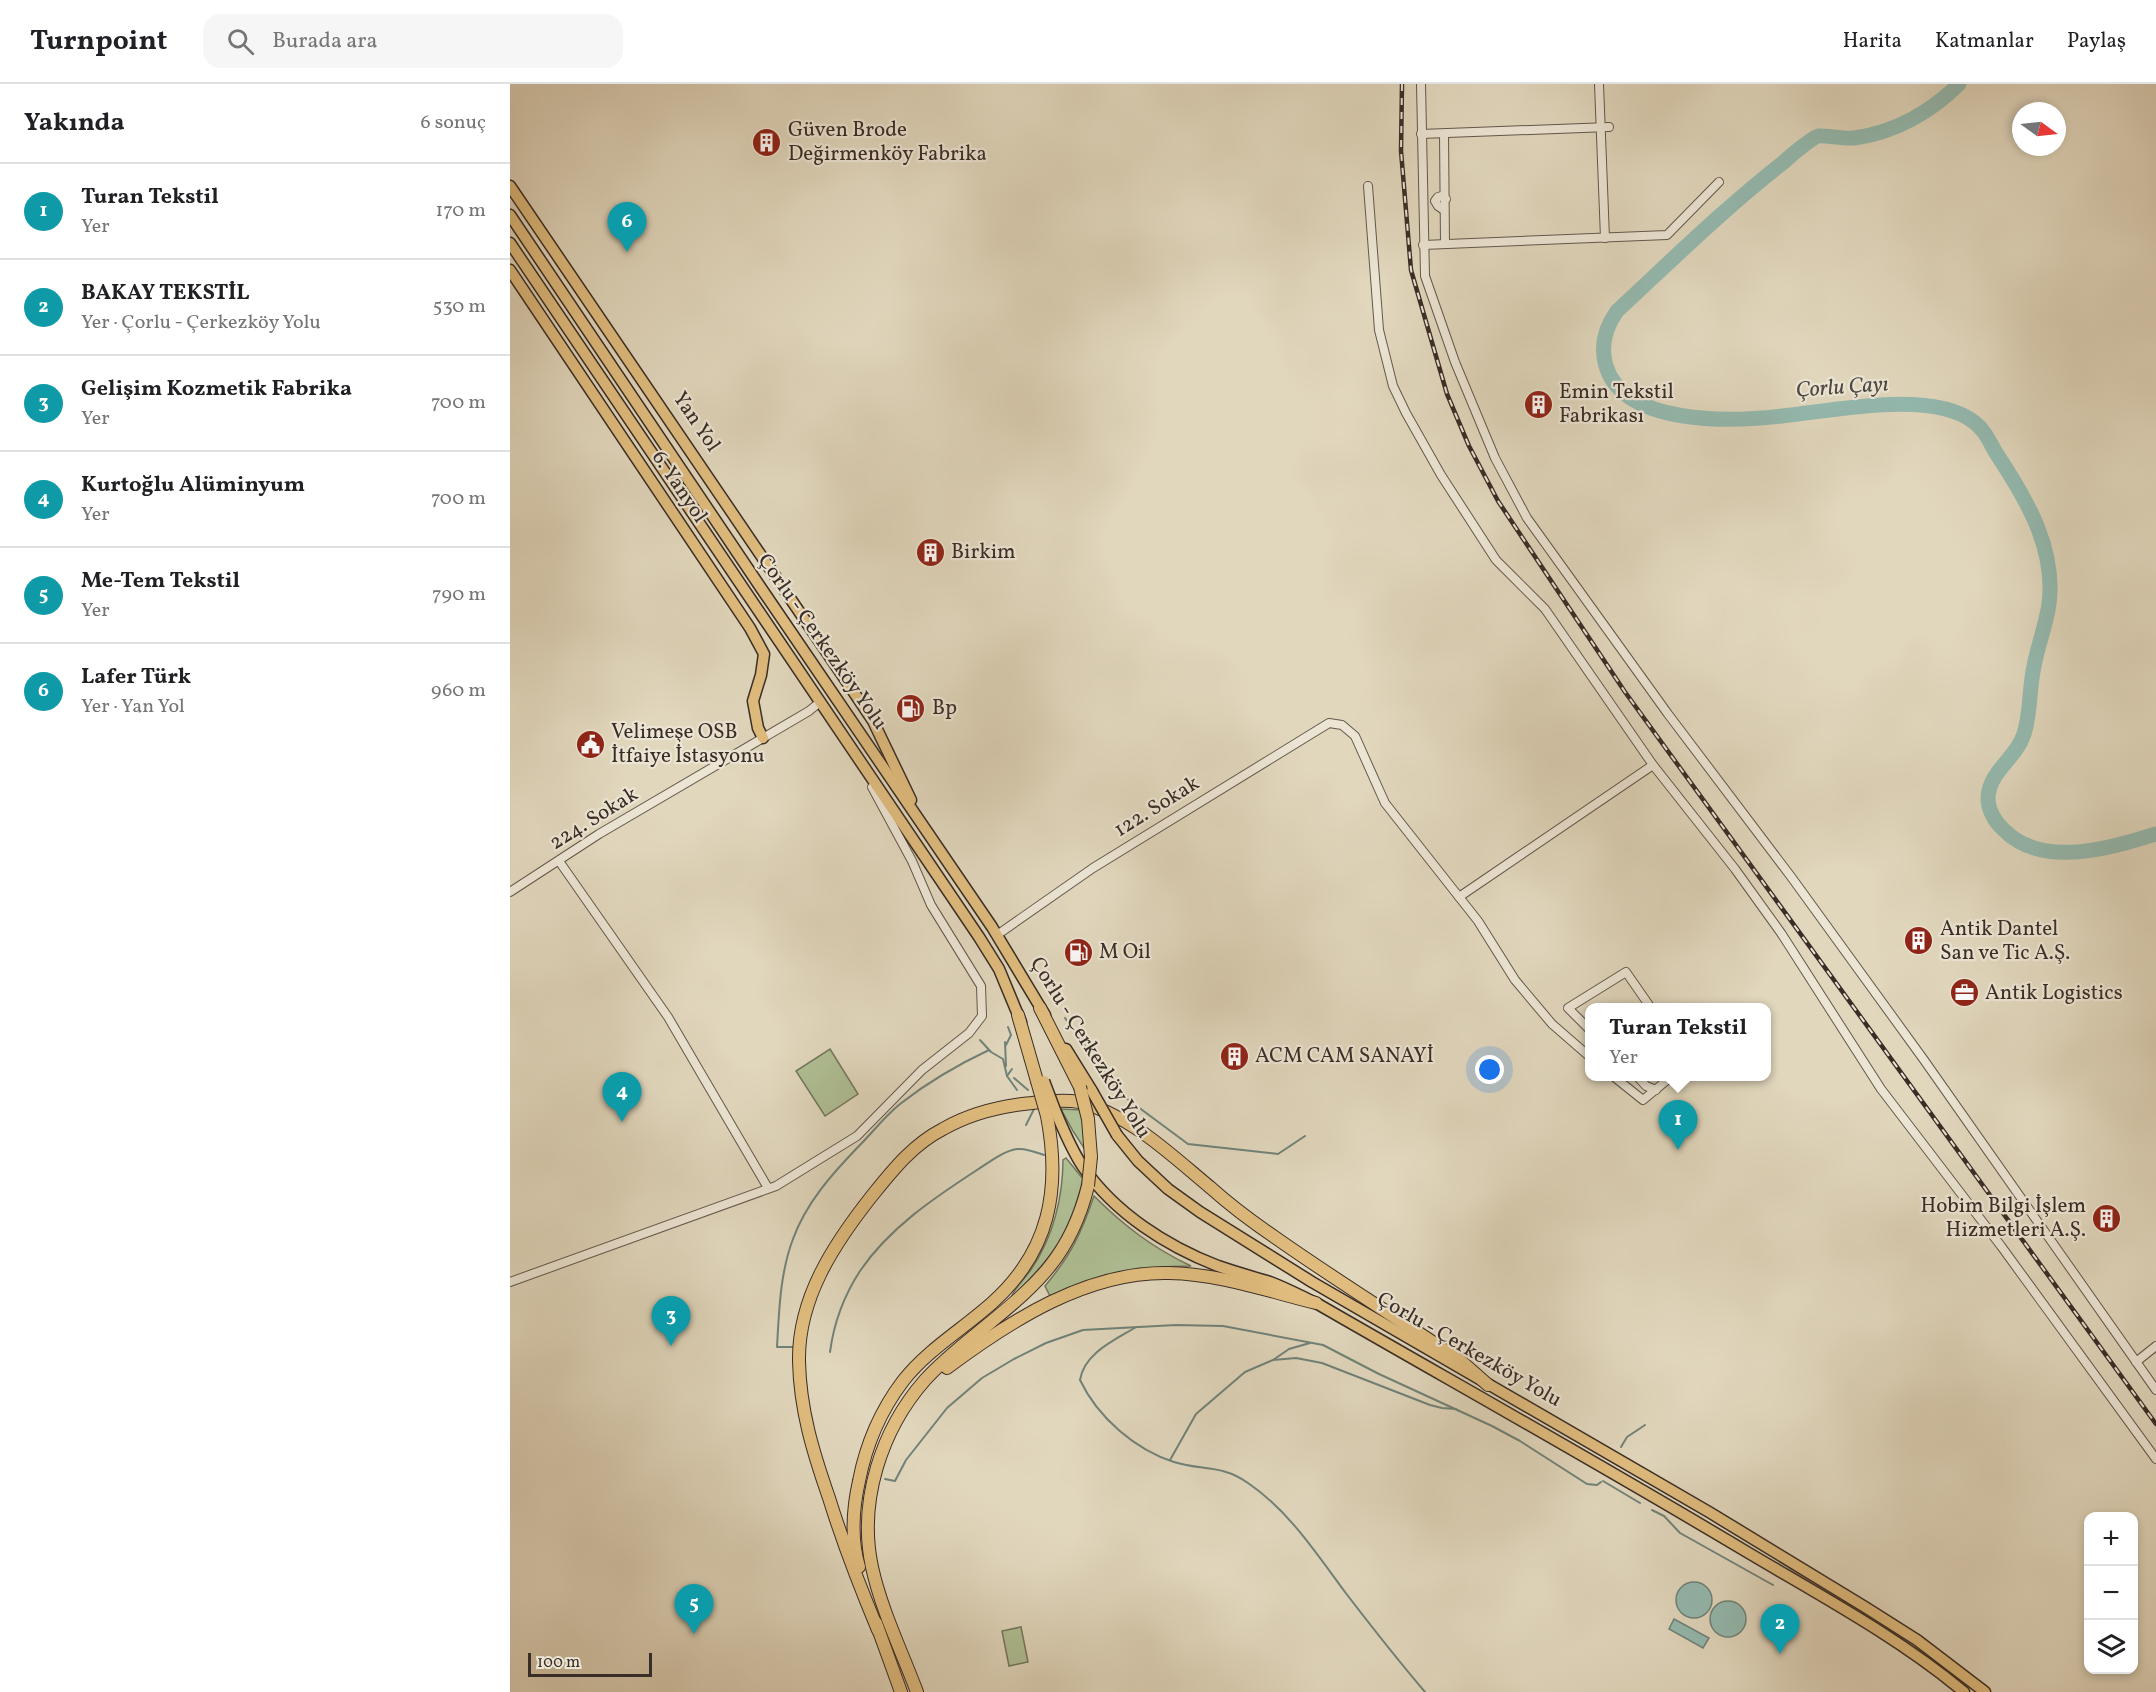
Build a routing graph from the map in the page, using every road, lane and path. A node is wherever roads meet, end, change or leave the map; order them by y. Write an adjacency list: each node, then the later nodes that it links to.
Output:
1 (1421, 84): 4 (street)
2 (1599, 84): 3 (street)
3 (1605, 128): 5 (street); 10 (street)
4 (1421, 134): 5 (street); 13 (street)
5 (1444, 134): 12 (street)
6 (1719, 182): 10 (street)
7 (510, 186): 15 (main road, Yan Yol)
8 (1368, 186): 20 (street)
9 (510, 215): 16 (main road, Çorlu - Çerkezköy Yolu)
10 (1605, 238): 12 (street)
11 (510, 243): 17 (main road, Çorlu - Çerkezköy Yolu)
12 (1445, 244): 13 (street)
13 (1423, 245): 41 (street)
14 (510, 270): 18 (main road, 6. Yanyol)
15 (847, 682): 16 (main road); 21 (main road, Yan Yol)
16 (833, 693): 17 (main road); 21 (main road, Çorlu - Çerkezköy Yolu)
17 (820, 702): 18 (street, 224. Sokak); 19 (main road, Çorlu - Çerkezköy Yolu)
18 (763, 738): 22 (street, 224. Sokak)
19 (859, 762): 28 (main road, Çorlu - Çerkezköy Yolu); 37 (street)
20 (1653, 765): 24 (street); 45 (street)
21 (922, 826): 25 (main road, Çorlu - Çerkezköy Yolu)
22 (559, 861): 23 (street, 224. Sokak); 37 (street)
23 (510, 892)
24 (1459, 897): 25 (street, 122. Sokak); 30 (street)
25 (997, 935): 27 (main road, Çorlu - Çerkezköy Yolu)
26 (1648, 1003): 29 (street)
27 (1040, 1008): 34 (highway)
28 (1018, 1015): 36 (highway, bridge)
29 (1585, 1025)
30 (1585, 1053)
31 (1618, 1081): 35 (street)
32 (1641, 1081): 35 (street)
33 (1667, 1081): 35 (street)
34 (1086, 1089): 42 (main road, Çorlu - Çerkezköy Yolu, bridge); 44 (highway, bridge)
35 (1656, 1090)
36 (1051, 1113): 39 (main road, Çorlu - Çerkezköy Yolu); 46 (highway)
37 (768, 1188): 38 (street)
38 (510, 1282)
39 (1316, 1303): 44 (highway); 49 (main road, Çorlu - Çerkezköy Yolu)
40 (2156, 1346): 41 (street)
41 (2136, 1362): 43 (street)
42 (1488, 1385): 46 (highway); 50 (main road, Çorlu - Çerkezköy Yolu)
43 (2156, 1390)
44 (894, 1423): 48 (highway)
45 (2156, 1459)
46 (878, 1630): 47 (highway)
47 (901, 1692)
48 (917, 1692)
49 (1964, 1692)
50 (1985, 1692)

